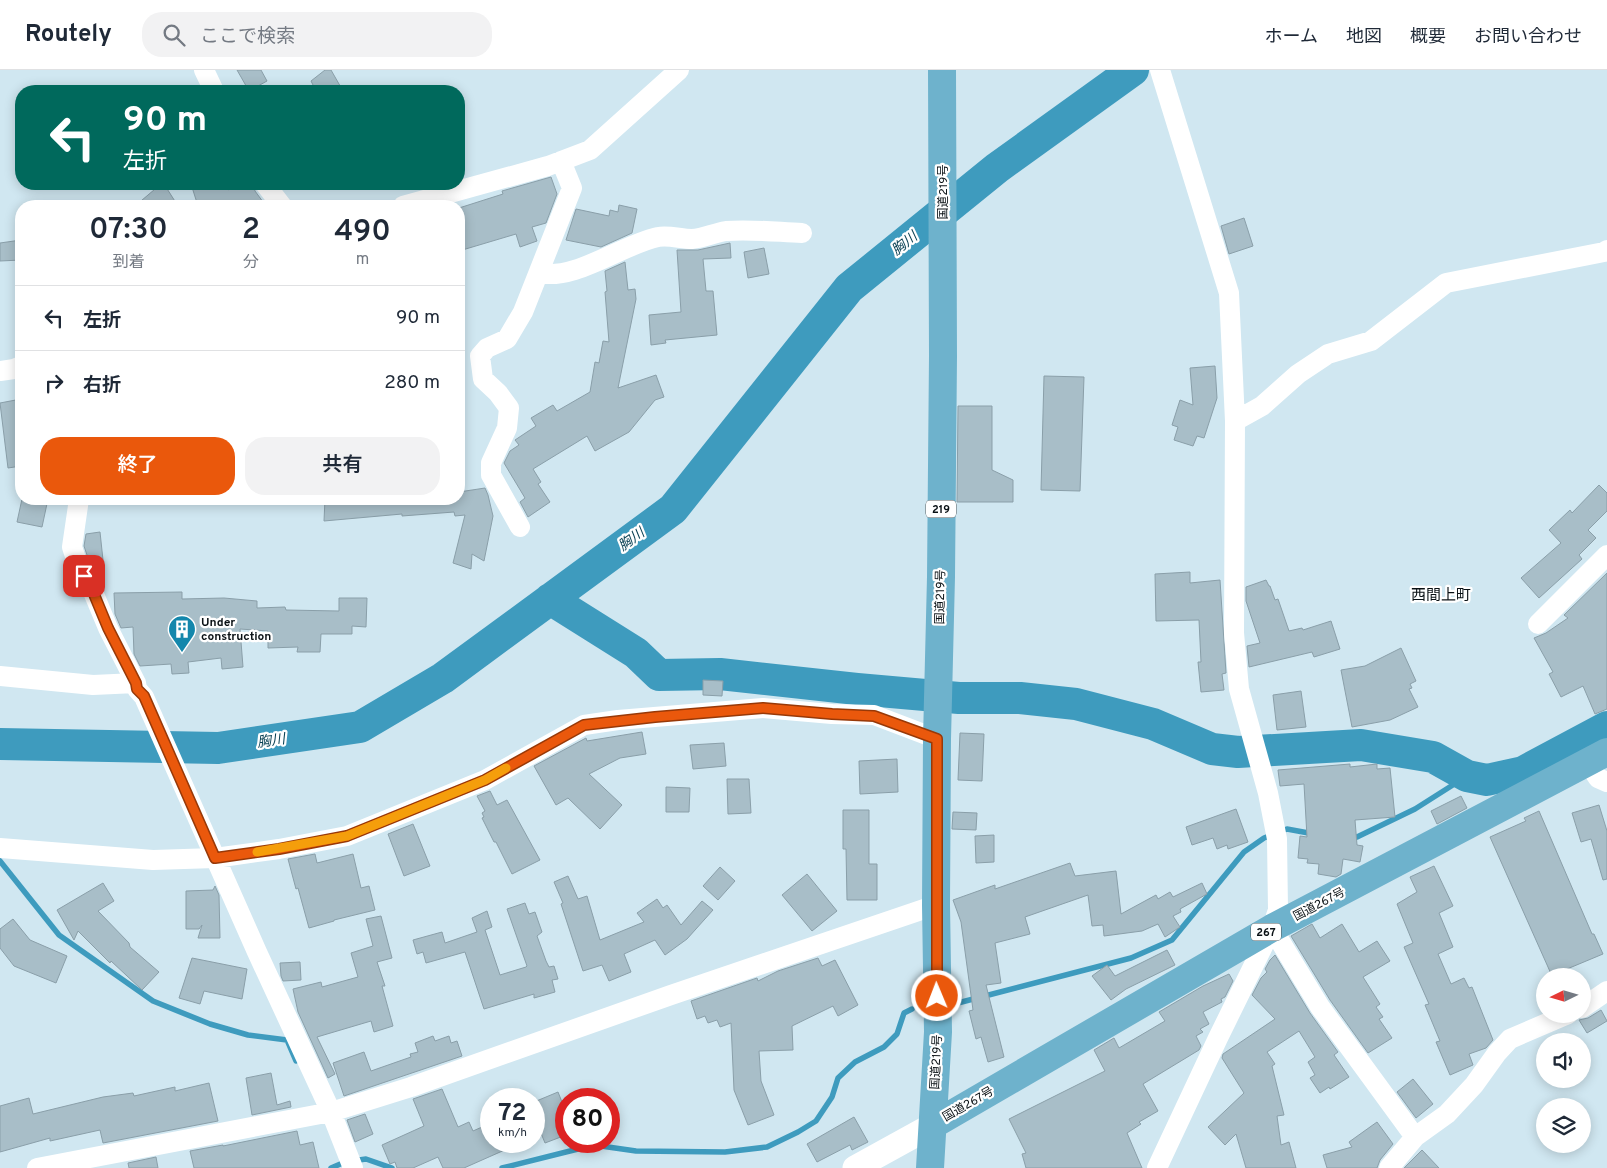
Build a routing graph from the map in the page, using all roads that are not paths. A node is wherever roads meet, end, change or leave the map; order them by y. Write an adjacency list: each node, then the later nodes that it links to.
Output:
1 (204, 70): 5 (street)
2 (679, 70): 6 (street)
3 (942, 70): 24 (highway, 国道219号 / 219)
4 (1160, 70): 17 (street)
5 (211, 85)
6 (561, 161): 7 (street); 14 (street)
7 (465, 189)
8 (270, 190): 10 (street)
9 (461, 190): 11 (street)
10 (277, 200)
11 (425, 200)
12 (802, 233): 14 (street)
13 (1607, 250): 17 (street)
14 (538, 273): 19 (street)
15 (15, 369): 16 (street)
16 (0, 371)
17 (1235, 421): 30 (street)
18 (78, 505): 23 (street)
19 (520, 527)
20 (1607, 555): 21 (street)
21 (1538, 624)
22 (0, 676): 23 (street)
23 (140, 690): 28 (street)
24 (937, 727): 28 (street); 29 (highway, 国道219号 / 219)
25 (1597, 757): 26 (street); 30 (highway, 国道267号 / 267)
26 (1607, 782)
27 (0, 848): 28 (street)
28 (212, 852): 34 (street)
29 (936, 905): 34 (street); 35 (highway, 国道219号 / 219)
30 (1272, 928): 35 (highway, 国道267号 / 267); 36 (street); 41 (street)
31 (1607, 991): 32 (street)
32 (1591, 1002)
33 (1547, 1023): 36 (street)
34 (331, 1112): 37 (street); 38 (street)
35 (933, 1125): 39 (street); 40 (highway, 219)
36 (1415, 1137): 42 (street)
37 (350, 1161)
38 (37, 1168)
39 (855, 1168)
40 (930, 1168)
41 (1157, 1168)
42 (1389, 1168)

